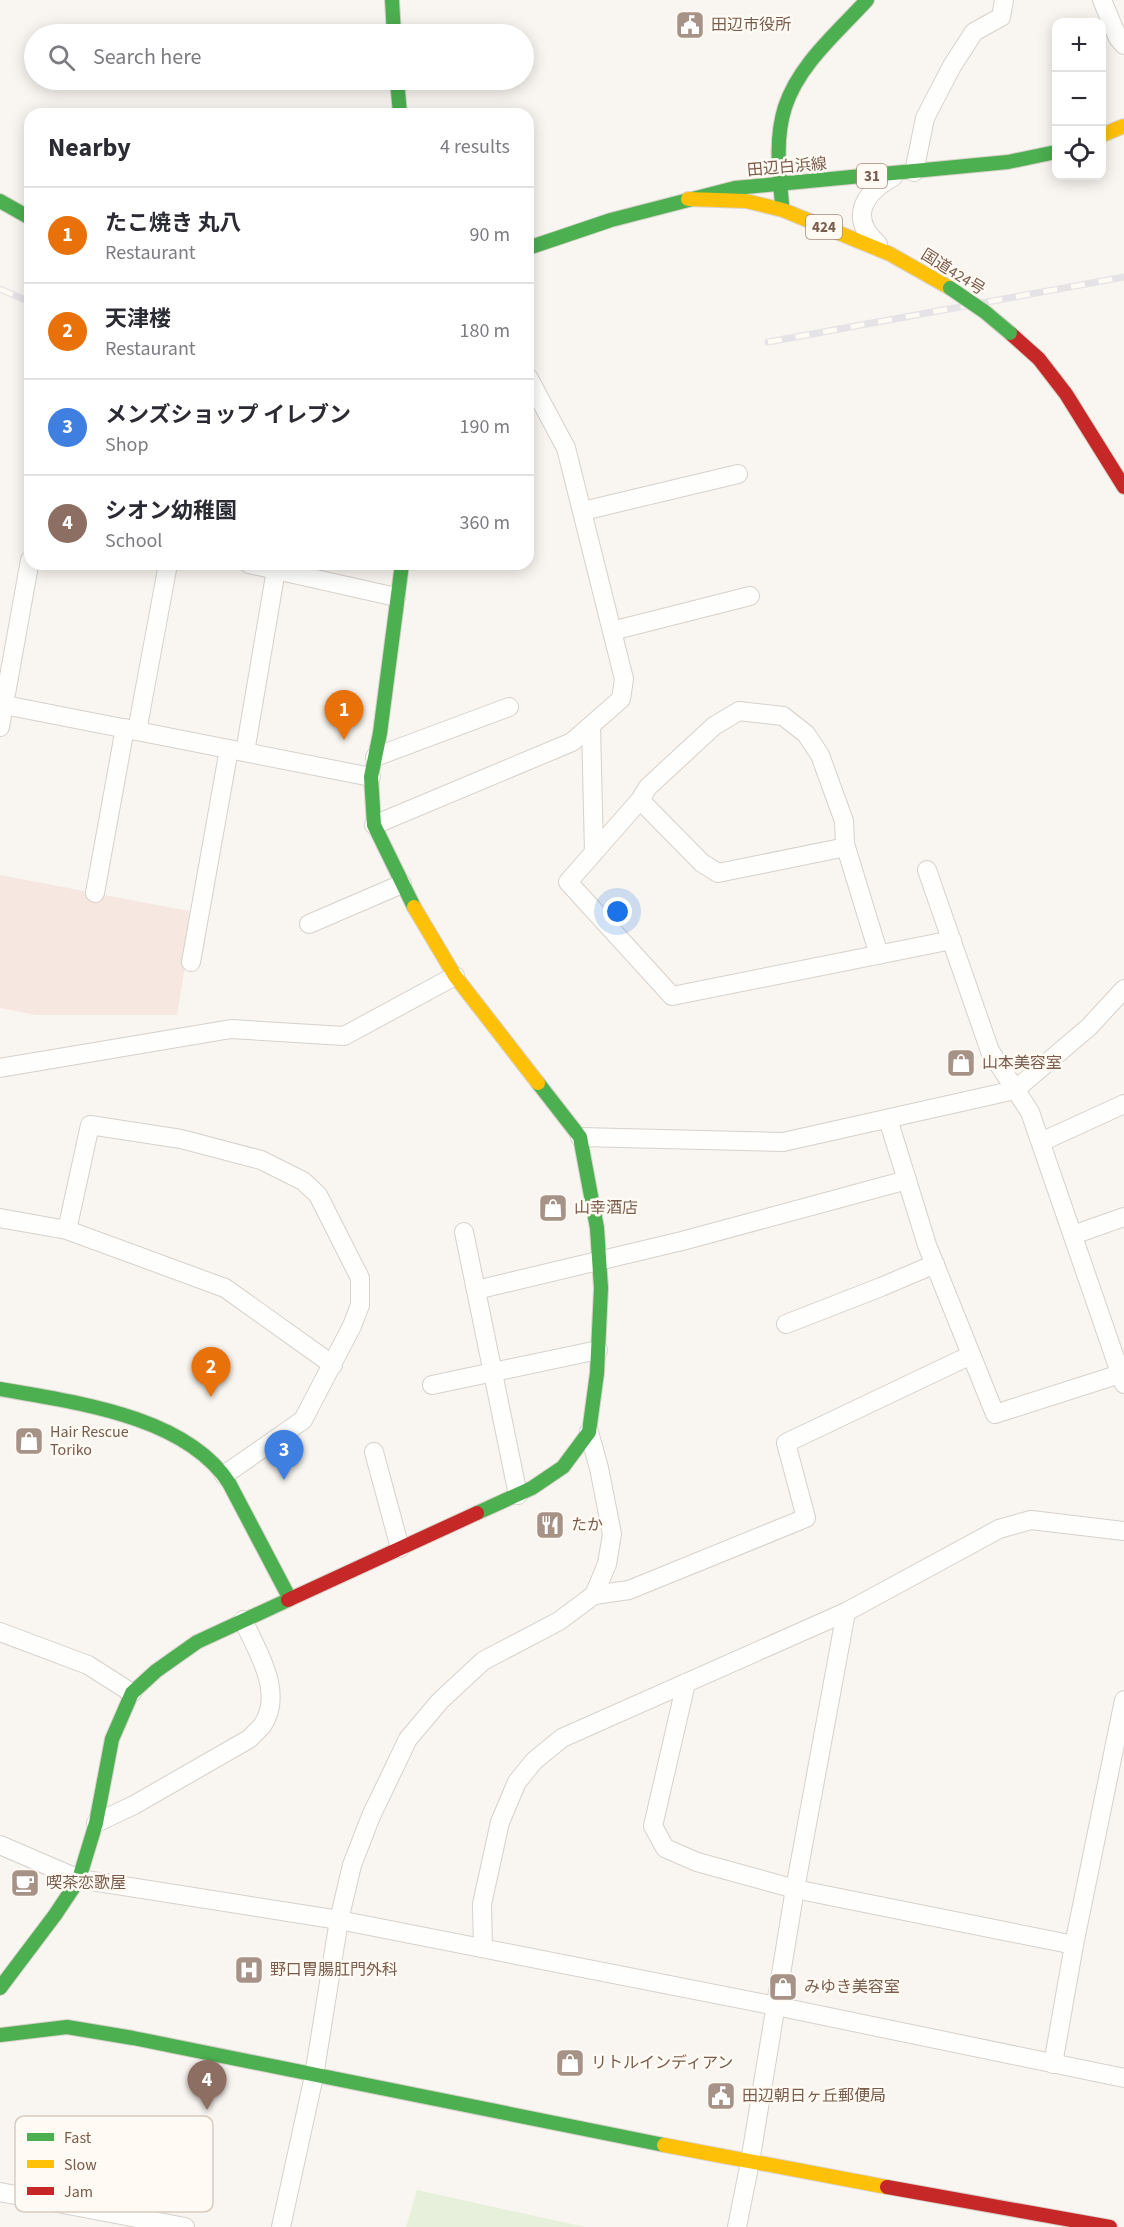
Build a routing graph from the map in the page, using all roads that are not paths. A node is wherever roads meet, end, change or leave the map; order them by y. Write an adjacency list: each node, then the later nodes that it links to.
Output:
1 (392, 0): 5 (main road)
2 (867, 0): 13 (main road)
3 (1004, 0): 12 (street)
4 (1102, 0): 6 (street)
5 (393, 24)
6 (1124, 45)
7 (399, 90): 8 (main road)
8 (400, 108)
9 (1124, 126): 10 (main road)
10 (1106, 133)
11 (1052, 153): 12 (main road, 田辺白浜線 / 31)
12 (905, 173): 13 (main road, 田辺白浜線 / 31); 19 (street)
13 (780, 183): 14 (main road, 田辺白浜線 / 31); 16 (main road)
14 (688, 199): 16 (main road, 国道424号 / 424); 18 (main road, 田辺白浜線 / 31)
15 (0, 201): 17 (main road)
16 (783, 210): 19 (main road, 国道424号 / 424)
17 (24, 215)
18 (534, 246)
19 (890, 254): 22 (main road, 国道424号 / 424, bridge)
20 (534, 388): 23 (street)
21 (738, 474): 23 (street)
22 (1124, 487)
23 (583, 511): 31 (street)
24 (28, 570): 32 (street)
25 (167, 570): 36 (street)
26 (276, 570): 37 (street)
27 (289, 570): 30 (street)
28 (401, 570): 30 (main road)
29 (750, 596): 31 (street)
30 (396, 597): 38 (main road)
31 (612, 631): 34 (street)
32 (2, 704): 35 (street); 36 (street)
33 (510, 706): 38 (street)
34 (591, 726): 41 (street); 43 (street)
35 (0, 727)
36 (131, 729): 37 (street); 46 (street)
37 (237, 751): 39 (street); 50 (street)
38 (375, 757): 39 (main road)
39 (371, 777): 41 (main road)
40 (640, 800): 42 (street); 42 (street); 43 (street)
41 (374, 825): 45 (main road)
42 (846, 848): 49 (street)
43 (594, 852): 49 (street)
44 (927, 870): 48 (street)
45 (402, 884): 47 (street); 51 (main road)
46 (94, 893)
47 (309, 924)
48 (952, 940): 49 (street); 54 (street)
49 (879, 955)
50 (191, 962)
51 (455, 976): 53 (street); 57 (main road)
52 (1124, 989): 54 (street)
53 (0, 1068)
54 (1015, 1090): 56 (street); 58 (street)
55 (1124, 1104): 58 (street)
56 (888, 1119): 57 (street); 59 (street)
57 (580, 1137): 65 (main road)
58 (1041, 1142): 64 (street)
59 (907, 1180): 65 (street); 66 (street)
60 (1124, 1216): 64 (street)
61 (0, 1218): 62 (street)
62 (67, 1230): 71 (street); 71 (street)
63 (464, 1232): 67 (street)
64 (1072, 1235): 73 (street)
65 (599, 1260): 67 (street); 69 (main road)
66 (934, 1264): 68 (street); 70 (street)
67 (476, 1290): 72 (street)
68 (786, 1324)
69 (598, 1350): 72 (street); 76 (main road)
70 (971, 1355): 73 (street); 82 (street)
71 (333, 1365): 78 (street)
72 (493, 1372): 74 (street); 79 (street)
73 (1122, 1379)
74 (432, 1385)
75 (0, 1389): 78 (main road)
76 (589, 1432): 79 (main road); 82 (street)
77 (374, 1452): 81 (street)
78 (224, 1475): 83 (main road)
79 (518, 1494): 81 (main road)
80 (1124, 1531): 84 (street)
81 (400, 1548): 83 (main road)
82 (594, 1595): 94 (street)
83 (290, 1599): 85 (main road)
84 (846, 1612): 87 (street); 93 (street)
85 (243, 1620): 88 (main road); 90 (street)
86 (0, 1632): 88 (street)
87 (686, 1683): 93 (street); 96 (street)
88 (132, 1692): 90 (main road)
89 (1124, 1700): 95 (street)
90 (96, 1823): 92 (main road)
91 (0, 1845): 92 (street)
92 (79, 1879): 94 (street); 97 (main road)
93 (795, 1889): 95 (street); 98 (street)
94 (339, 1920): 96 (street); 101 (street)
95 (1074, 1946): 100 (street)
96 (483, 1948): 98 (street)
97 (0, 1988)
98 (776, 2006): 100 (street); 103 (street)
99 (0, 2035): 101 (main road)
100 (1053, 2064): 102 (street)
101 (314, 2076): 103 (main road); 108 (street)
102 (1124, 2078)
103 (750, 2162): 109 (street); 110 (main road)
104 (0, 2192): 105 (street)
105 (15, 2195)
106 (105, 2212): 107 (street)
107 (184, 2227)
108 (281, 2227)
109 (737, 2227)
110 (1110, 2227)

